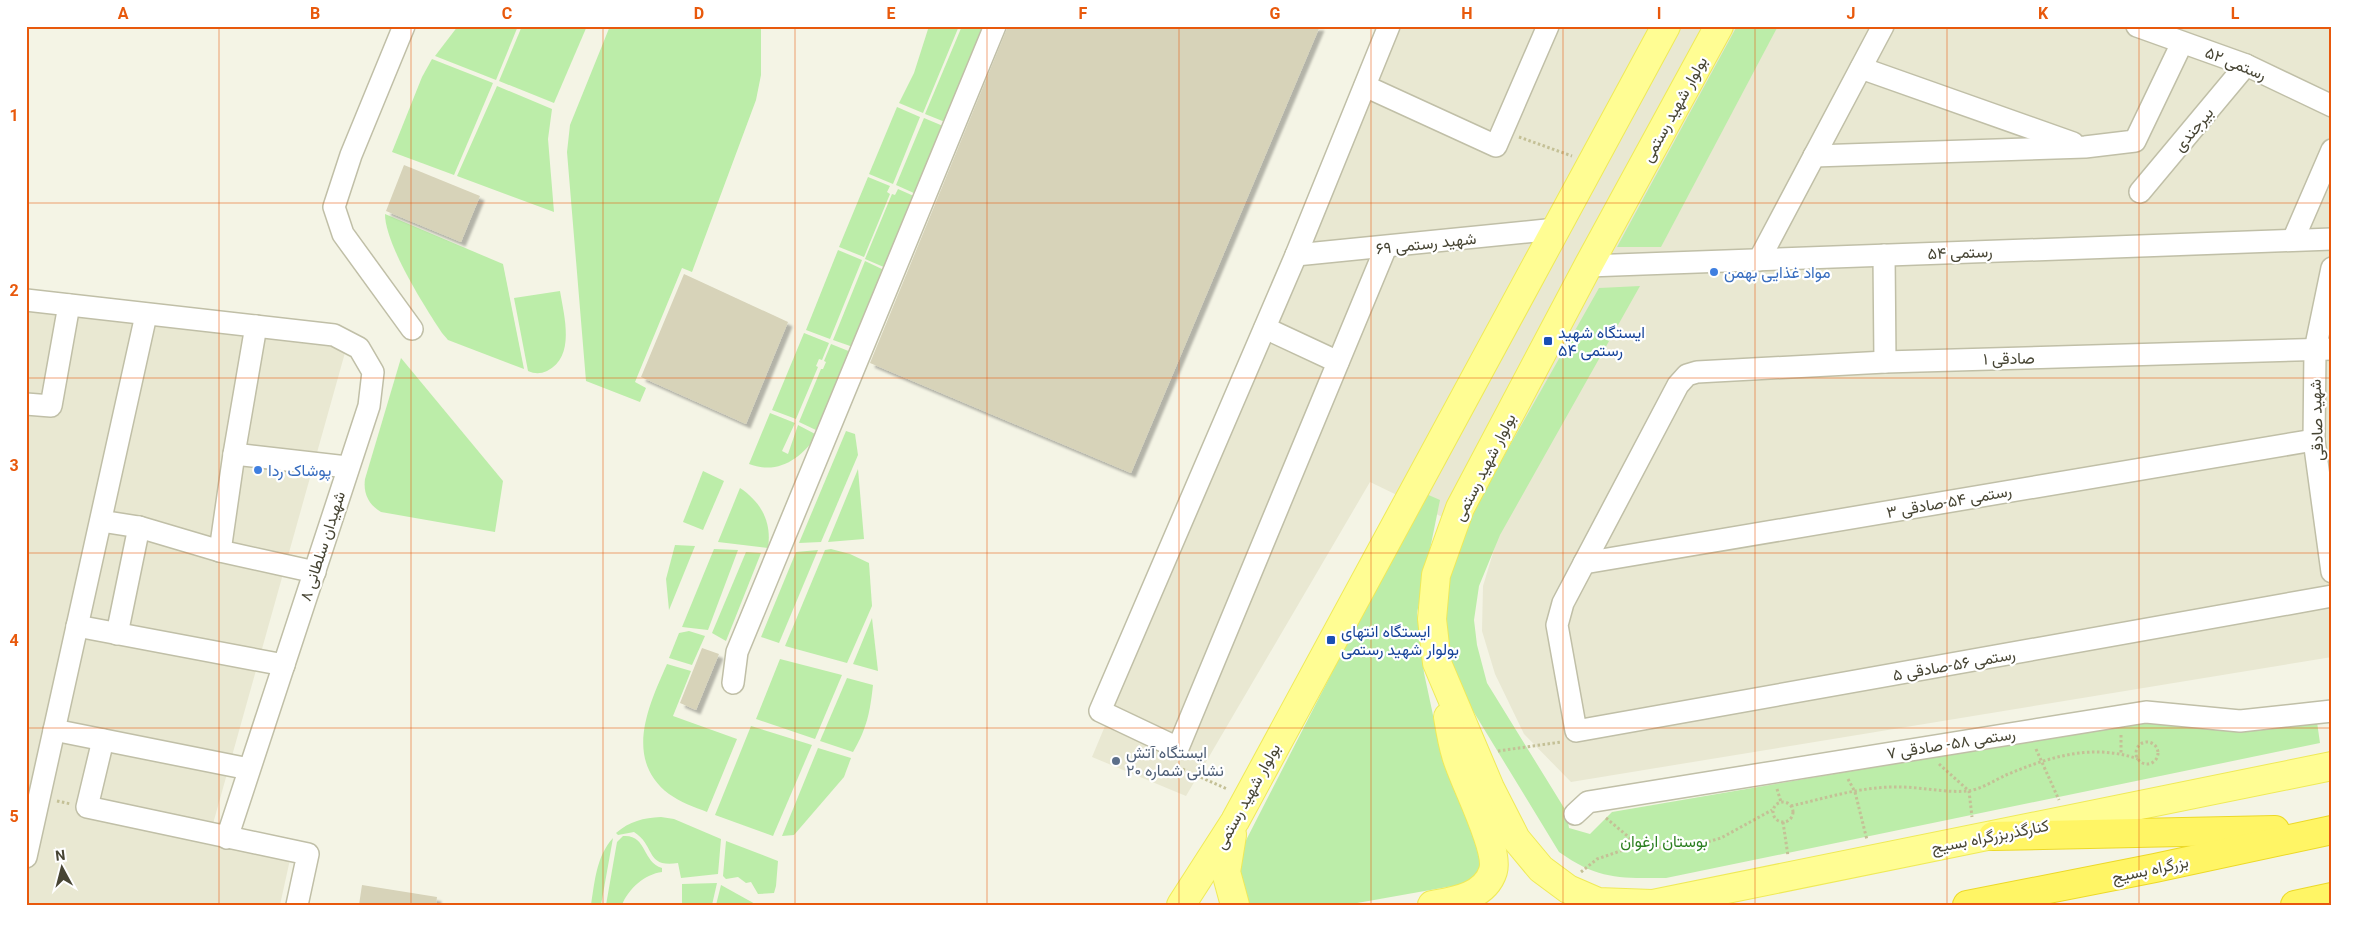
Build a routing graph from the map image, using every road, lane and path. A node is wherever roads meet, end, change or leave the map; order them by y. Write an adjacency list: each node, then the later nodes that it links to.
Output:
1 (404, 26): 34 (street)
2 (996, 26): 53 (street)
3 (1389, 26): 12 (street)
4 (1548, 26): 14 (street)
5 (1666, 26): 18 (main road, بولوار شهید رستمی)
6 (1719, 26): 27 (main road, بولوار شهید رستمی)
7 (1883, 26): 11 (street)
8 (2137, 26): 9 (street, رستمی ۵۲)
9 (2182, 43): 10 (street, رستمی ۵۲); 15 (street)
10 (2246, 65): 13 (street, رستمی ۵۲); 19 (street, بیرجندی)
11 (1861, 68): 15 (street); 17 (street)
12 (1365, 86): 14 (street); 24 (street)
13 (2332, 106)
14 (1502, 131): 18 (path)
15 (2085, 147): 17 (street)
16 (2332, 150): 22 (street)
17 (1814, 156): 26 (street)
18 (1591, 163): 20 (main road, بولوار شهید رستمی)
19 (2140, 192)
20 (1556, 228): 23 (street, شهید رستمی ۶۹); 71 (main road, بولوار شهید رستمی)
21 (2332, 239): 22 (street, رستمی ۵۴)
22 (2293, 240): 25 (street, رستمی ۵۴)
23 (1386, 247): 24 (street, شهید رستمی ۶۹); 36 (street)
24 (1296, 255): 33 (street)
25 (1884, 255): 26 (street, رستمی ۵۴); 37 (street)
26 (1759, 260): 27 (street, رستمی ۵۴)
27 (1588, 266): 51 (main road, بولوار شهید رستمی)
28 (2332, 268): 35 (street, شهید صادقی)
29 (26, 300): 30 (street, شهیدان سلطانی ۸)
30 (68, 305): 31 (street, شهیدان سلطانی ۸); 38 (street)
31 (146, 315): 32 (street, شهیدان سلطانی ۸); 42 (street)
32 (256, 326): 40 (street); 41 (street, شهیدان سلطانی ۸)
33 (1264, 328): 36 (street); 61 (street)
34 (412, 329)
35 (2323, 350): 37 (street, صادقی ۱); 39 (street, شهید صادقی)
36 (1338, 362): 61 (street)
37 (1885, 362): 45 (street, صادقی ۱)
38 (26, 404)
39 (2320, 449): 45 (street, رستمی ۵۴-صادقی ۳); 47 (street, شهید صادقی)
40 (234, 454): 41 (street); 44 (street)
41 (347, 467): 46 (street, شهیدان سلطانی ۸)
42 (101, 521): 43 (street); 49 (street)
43 (139, 527): 44 (street); 50 (street)
44 (220, 551): 46 (street)
45 (1584, 563): 56 (street)
46 (315, 572): 52 (street, شهیدان سلطانی ۸)
47 (2332, 572)
48 (2332, 596): 56 (street, رستمی ۵۶-صادقی ۵)
49 (77, 626): 50 (street); 55 (street)
50 (117, 634): 52 (street)
51 (1436, 663): 87 (main road, بولوار شهید رستمی); 93 (main road)
52 (284, 665): 68 (street, شهیدان سلطانی ۸)
53 (734, 683)
54 (2332, 711): 57 (street, رستمی ۵۸- صادقی ۷)
55 (54, 730): 59 (street); 72 (street)
56 (1576, 731): 64 (path)
57 (2026, 731): 62 (street, رستمی ۵۸- صادقی ۷); 65 (path)
58 (2331, 734): 60 (path)
59 (102, 740): 68 (street); 74 (street)
60 (2332, 740)
61 (1178, 748): 71 (path)
62 (1923, 748): 66 (street, رستمی ۵۸- صادقی ۷); 69 (path)
63 (2138, 759): 63 (path); 65 (path)
64 (1500, 760)
65 (2042, 760): 69 (path); 76 (path)
66 (1838, 761): 70 (path); 75 (street, رستمی ۵۸- صادقی ۷)
67 (2332, 766): 81 (main road, کنارگذربزرگراه بسیج)
68 (249, 769): 82 (street, شهیدان سلطانی ۸)
69 (1969, 791): 70 (path); 81 (path)
70 (1855, 792): 73 (path); 84 (path)
71 (1247, 797): 78 (main road, بولوار شهید رستمی)
72 (40, 798): 74 (path); 85 (street)
73 (1791, 806): 77 (path); 79 (path)
74 (87, 807): 82 (street)
75 (1581, 808): 83 (path)
76 (2063, 808)
77 (1772, 810): 79 (path); 83 (path)
78 (1235, 822): 91 (main road, بولوار شهید رستمی); 92 (main road)
79 (1783, 822): 86 (path)
80 (2332, 829): 81 (highway); 94 (highway, بزرگراه بسیج)
81 (1983, 831): 89 (main road, کنارگذربزرگراه بسیج)
82 (226, 838): 90 (street)
83 (1638, 845): 87 (path)
84 (1869, 847)
85 (26, 857)
86 (1790, 864)
87 (1568, 889): 89 (main road, بولوار شهید رستمی)
88 (2332, 897): 95 (highway)
89 (1650, 904)
90 (297, 905)
91 (1181, 905)
92 (1235, 905)
93 (1432, 905)
94 (1967, 905)
95 (2295, 905)

